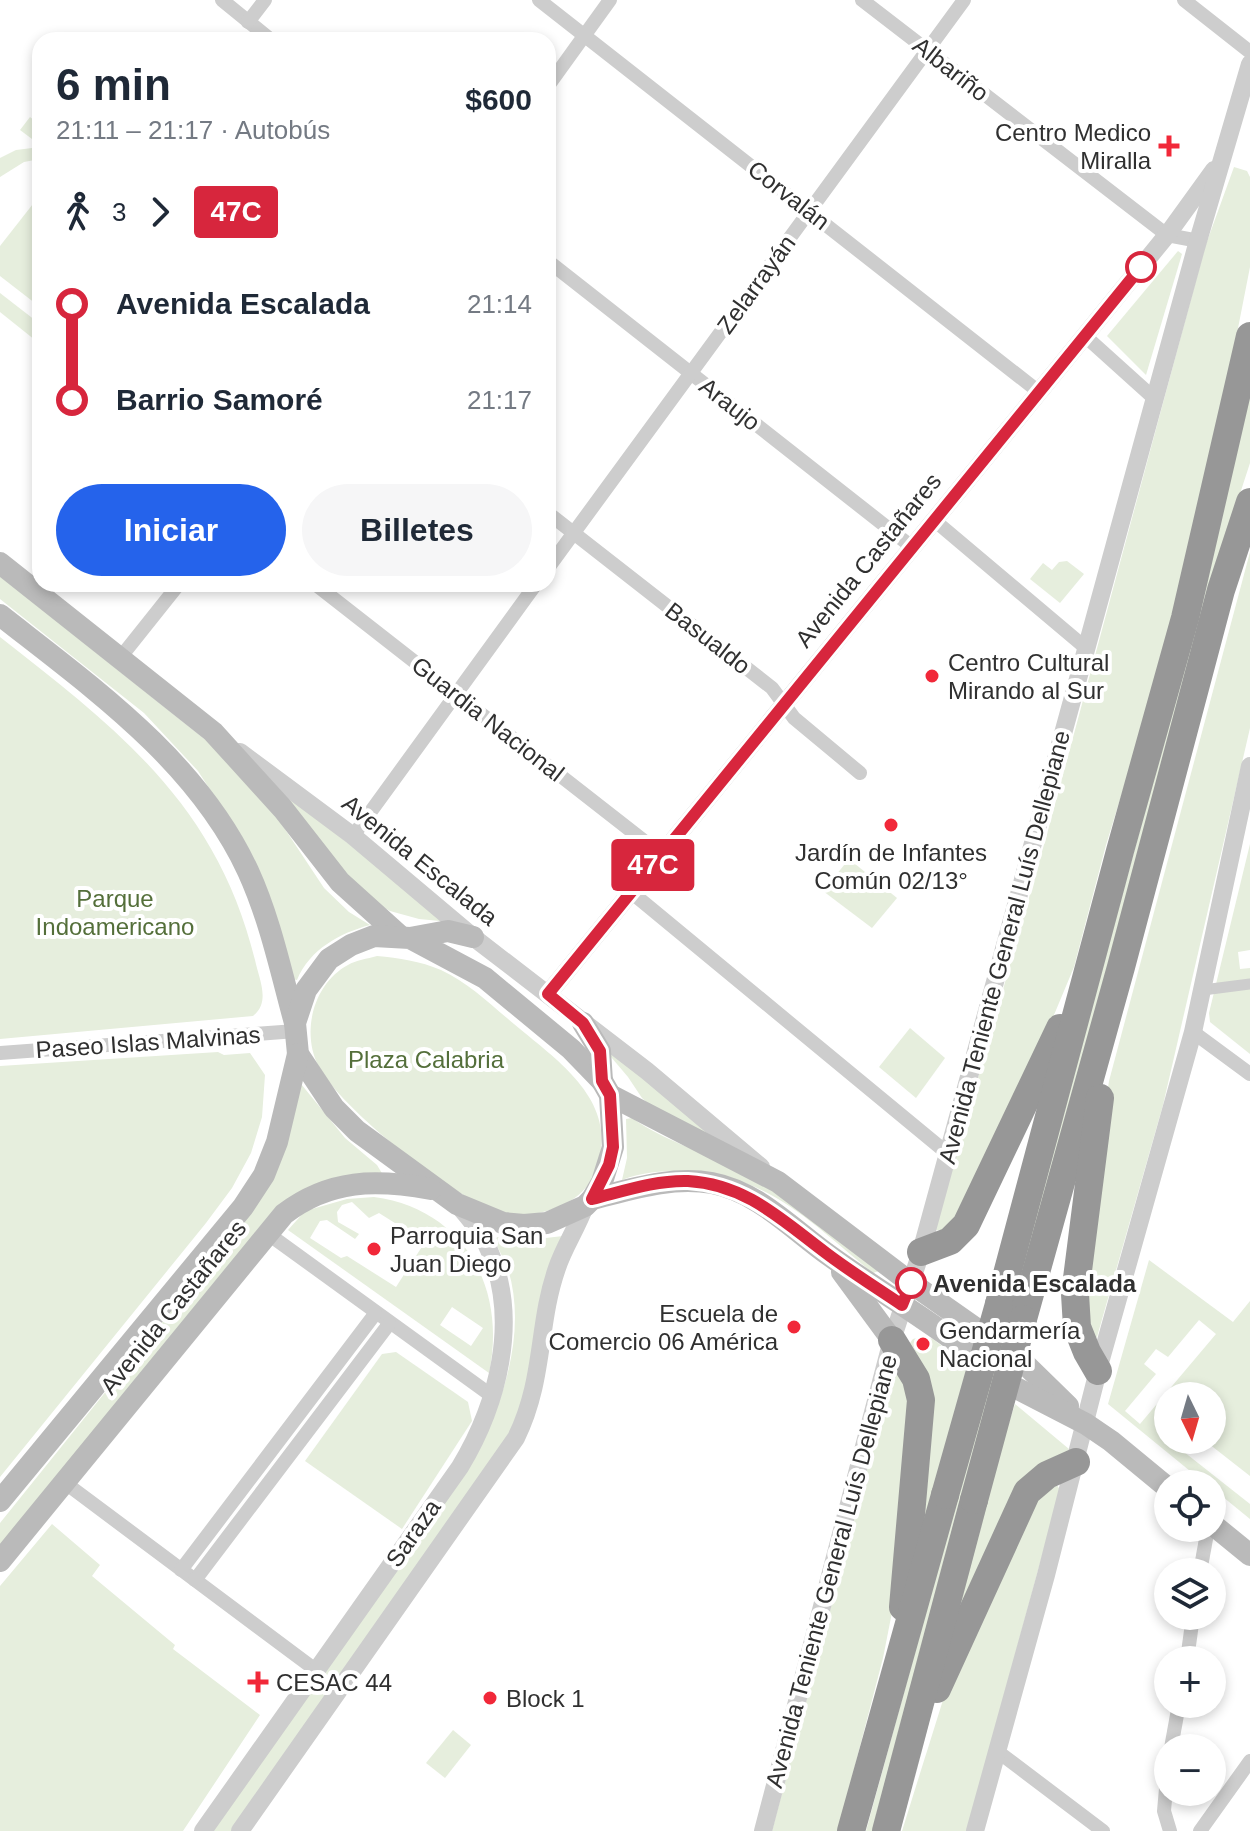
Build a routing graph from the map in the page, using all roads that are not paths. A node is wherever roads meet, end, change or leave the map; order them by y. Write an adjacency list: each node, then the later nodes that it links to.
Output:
1 (222, 0): 8 (street)
2 (265, 0): 8 (street)
3 (539, 0): 10 (street, Corvalán)
4 (610, 0): 10 (street)
5 (862, 0): 11 (street, Albariño)
6 (964, 0): 11 (street, Zelarrayán)
7 (1184, 0): 12 (street)
8 (248, 22): 9 (street)
9 (261, 32)
10 (584, 36): 14 (street); 16 (street, Corvalán)
11 (926, 51): 16 (street, Zelarrayán); 17 (street, Albariño)
12 (1250, 52)
13 (1250, 64): 15 (street, Avenida Teniente General Luís Dellepiane)
14 (556, 75)
15 (1225, 155): 17 (street, Avenida Castañares); 18 (street, Avenida Teniente General Luís Dellepiane)
16 (809, 211): 22 (street, Zelarrayán); 23 (street, Corvalán)
17 (1167, 235): 18 (street, Albariño); 20 (street, Avenida Castañares)
18 (1199, 241): 24 (street, Avenida Teniente General Luís Dellepiane)
19 (556, 267): 22 (street, Araujo)
20 (1085, 336): 23 (street, Avenida Castañares); 24 (street)
21 (1250, 336): 50 (highway)
22 (691, 373): 28 (street, Zelarrayán); 29 (street, Araujo)
23 (1039, 392): 27 (street, Avenida Castañares)
24 (1156, 400): 38 (street, Avenida Teniente General Luís Dellepiane)
25 (1250, 502): 51 (highway)
26 (556, 519): 28 (street, Basualdo)
27 (934, 520): 29 (street, Avenida Castañares); 38 (street)
28 (573, 533): 30 (street, Zelarrayán); 41 (street, Basualdo)
29 (912, 547): 41 (street, Avenida Castañares)
30 (556, 557)
31 (0, 563): 32 (main road, Avenida Escalada)
32 (32, 588)
33 (37, 592): 39 (main road, Avenida Escalada)
34 (173, 592): 39 (street)
35 (325, 592): 40 (street, Guardia Nacional)
36 (530, 592): 40 (street)
37 (0, 615): 57 (main road)
38 (1087, 649): 61 (street, Avenida Teniente General Luís Dellepiane)
39 (120, 658): 42 (main road, Avenida Escalada)
40 (457, 694): 45 (street); 46 (street, Guardia Nacional)
41 (784, 704): 44 (street, Basualdo); 46 (street, Avenida Castañares)
42 (213, 732): 45 (street, Avenida Escalada); 49 (main road, Avenida Escalada)
43 (1250, 766): 53 (street)
44 (860, 773)
45 (353, 836): 48 (street, Avenida Escalada)
46 (662, 855): 47 (street, Avenida Castañares)
47 (631, 892): 54 (street, Avenida Castañares); 61 (street)
48 (473, 937): 49 (main road, Avenida Castañares); 54 (street, Avenida Escalada)
49 (406, 938): 57 (main road, Avenida Castañares); 60 (main road, Avenida Escalada)
50 (1094, 955): 66 (highway); 89 (highway, bridge)
51 (1121, 967): 76 (highway); 91 (highway, bridge)
52 (1250, 984): 53 (street)
53 (1203, 990): 56 (street)
54 (548, 994): 55 (street, Avenida Escalada)
55 (583, 1023): 60 (main road); 62 (street, Avenida Escalada)
56 (1193, 1032): 59 (street); 76 (street)
57 (296, 1036): 58 (street, Paseo Islas Malvinas); 63 (main road); 83 (main road, Avenida Castañares)
58 (0, 1053)
59 (1250, 1074)
60 (606, 1088): 62 (main road, Avenida Escalada); 64 (main road)
61 (947, 1153): 66 (street, Avenida Teniente General Luís Dellepiane)
62 (778, 1182): 68 (main road, Avenida Escalada)
63 (448, 1197): 64 (main road); 65 (main road, Avenida Castañares); 78 (street, Saraza)
64 (589, 1202): 67 (main road); 96 (street, Saraza)
65 (267, 1233): 70 (street); 82 (main road, Avenida Castañares)
66 (921, 1252): 68 (street, Avenida Teniente General Luís Dellepiane)
67 (829, 1255): 69 (main road); 73 (main road)
68 (911, 1283): 69 (street, Avenida Teniente General Luís Dellepiane); 72 (main road, Avenida Escalada)
69 (902, 1305): 73 (street, Avenida Teniente General Luís Dellepiane); 74 (main road)
70 (375, 1314): 71 (street); 87 (street)
71 (389, 1324): 78 (street); 88 (street)
72 (978, 1330)
73 (892, 1340): 89 (highway); 97 (street, Avenida Teniente General Luís Dellepiane)
74 (971, 1353)
75 (1026, 1365): 79 (main road)
76 (1098, 1371): 79 (street)
77 (1018, 1389): 79 (main road)
78 (492, 1396): 90 (street, Saraza)
79 (1086, 1424): 80 (street); 81 (main road)
80 (1076, 1462): 91 (highway); 92 (street)
81 (1154, 1476)
82 (64, 1482): 86 (main road, Avenida Castañares); 87 (street)
83 (0, 1501)
84 (1226, 1535): 85 (main road)
85 (1250, 1555)
86 (0, 1561)
87 (181, 1570): 88 (street)
88 (195, 1580): 90 (street)
89 (900, 1663): 98 (highway)
90 (317, 1671): 95 (street, Saraza)
91 (907, 1749): 99 (highway)
92 (997, 1751): 100 (street); 101 (street)
93 (1250, 1761): 103 (street)
94 (1164, 1806): 102 (street)
95 (203, 1831)
96 (240, 1831)
97 (763, 1831)
98 (851, 1831)
99 (886, 1831)
100 (975, 1831)
101 (1103, 1831)
102 (1170, 1831)
103 (1200, 1831)

